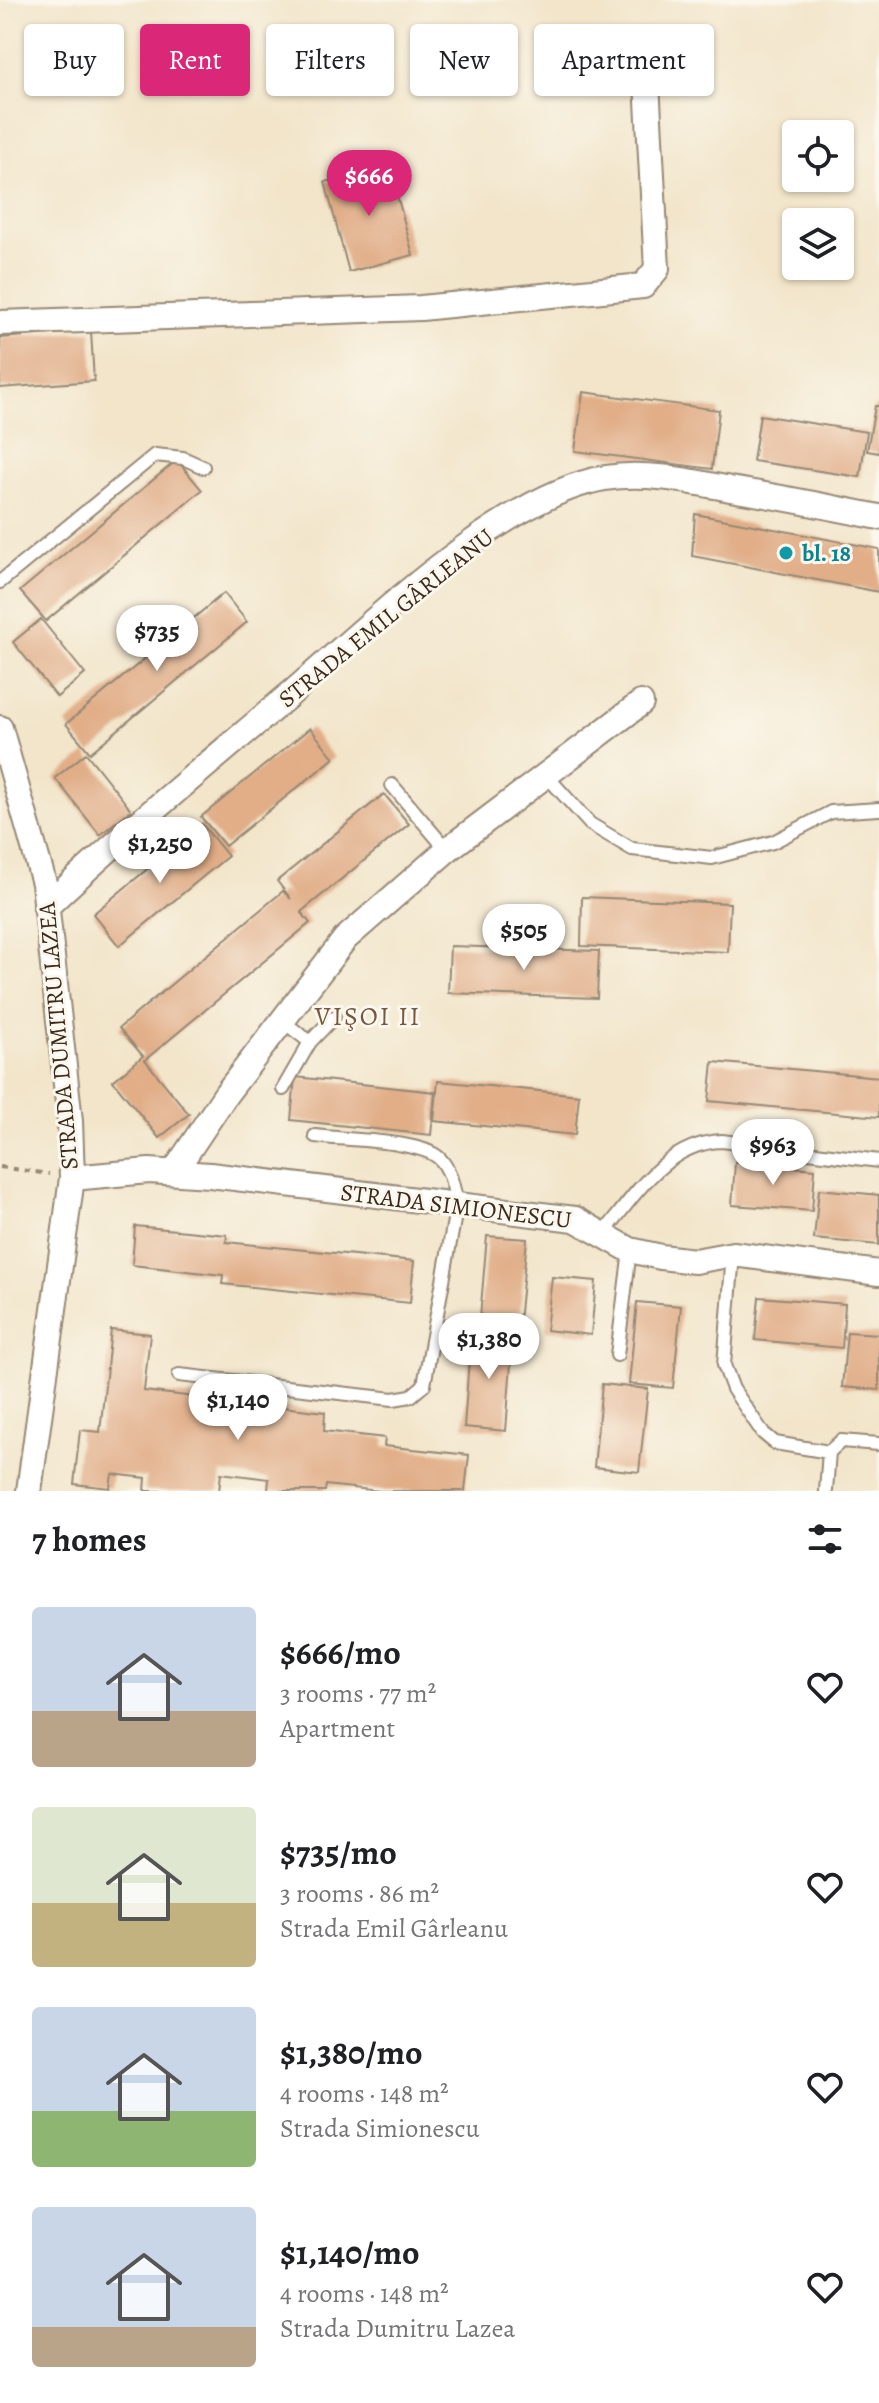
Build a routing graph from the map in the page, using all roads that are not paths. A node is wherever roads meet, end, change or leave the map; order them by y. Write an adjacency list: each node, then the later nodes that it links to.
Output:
1 (648, 96): 2 (street)
2 (0, 323)
3 (203, 467): 5 (lane)
4 (879, 517): 12 (street, STRADA EMIL GÂRLEANU)
5 (0, 582)
6 (641, 703): 8 (street)
7 (0, 728): 12 (street, STRADA DUMITRU LAZEA)
8 (546, 775): 10 (lane); 11 (street)
9 (392, 785): 11 (lane)
10 (879, 809)
11 (447, 850): 14 (street)
12 (46, 907): 20 (street, STRADA DUMITRU LAZEA)
13 (334, 1017): 15 (lane)
14 (281, 1020): 15 (lane); 19 (street)
15 (310, 1042): 16 (lane)
16 (283, 1089)
17 (315, 1136): 21 (lane)
18 (879, 1161): 22 (lane)
19 (174, 1172): 20 (street, STRADA SIMIONESCU); 21 (street, STRADA SIMIONESCU)
20 (72, 1178): 30 (street, STRADA DUMITRU LAZEA)
21 (457, 1204): 22 (street, STRADA SIMIONESCU); 27 (lane)
22 (604, 1233): 23 (street, STRADA SIMIONESCU)
23 (630, 1250): 24 (street, STRADA SIMIONESCU); 26 (lane)
24 (733, 1254): 25 (street, STRADA SIMIONESCU); 29 (lane)
25 (879, 1273)
26 (617, 1355)
27 (179, 1375)
28 (879, 1444): 29 (lane)
29 (829, 1452): 31 (lane)
30 (29, 1491)
31 (826, 1491)

